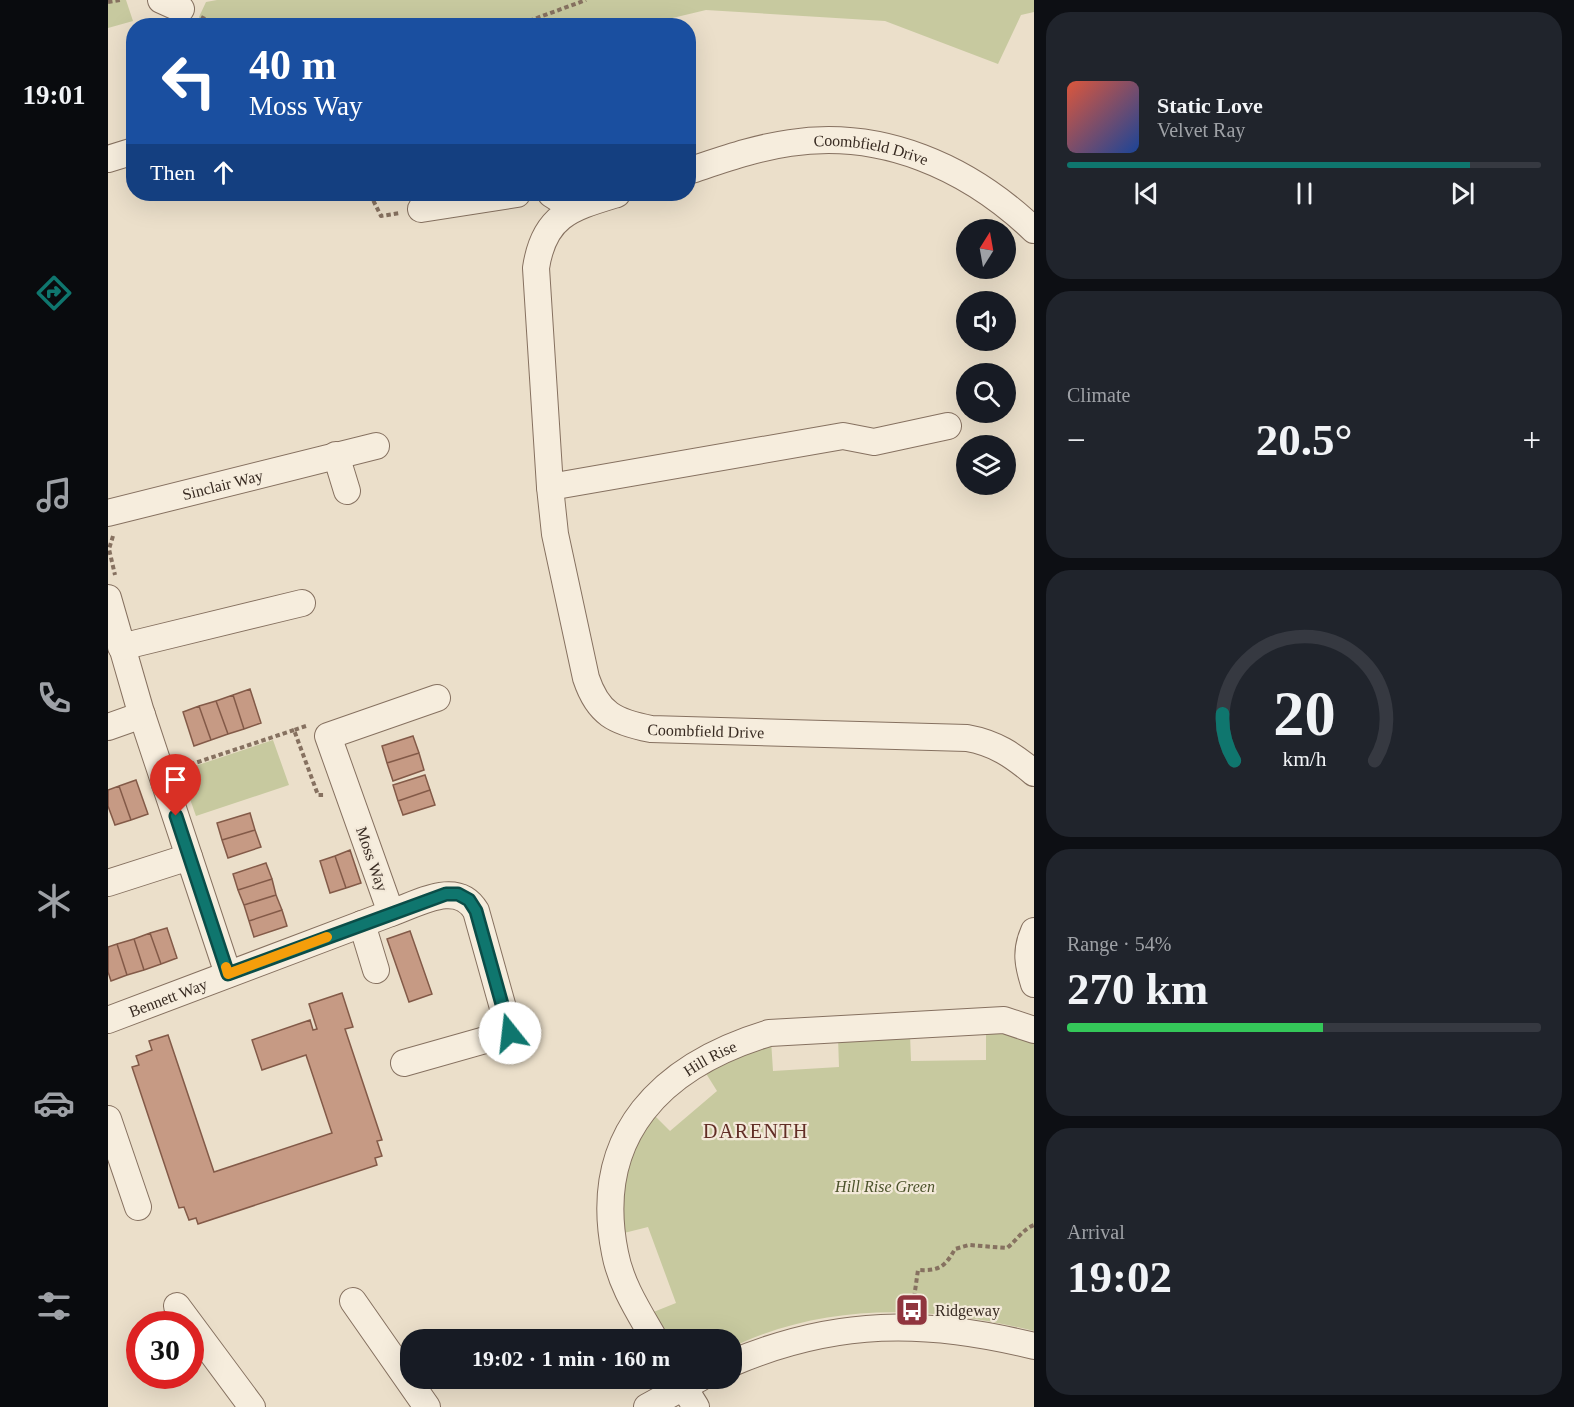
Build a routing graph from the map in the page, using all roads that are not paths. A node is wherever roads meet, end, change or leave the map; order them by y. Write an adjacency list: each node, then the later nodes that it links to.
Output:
1 (126, 153): 2 (street)
2 (108, 159)
3 (696, 168): 9 (street, Coombfield Drive)
4 (473, 201): 8 (street)
5 (562, 201): 7 (street)
6 (595, 201): 7 (street, Coombfield Drive)
7 (573, 208): 13 (street, Coombfield Drive)
8 (421, 209)
9 (1034, 230)
10 (948, 426): 13 (street)
11 (376, 446): 12 (street, Sinclair Way)
12 (336, 456): 14 (street); 15 (street, Sinclair Way)
13 (550, 487): 22 (street, Coombfield Drive)
14 (347, 491)
15 (111, 523)
16 (112, 590): 18 (street)
17 (302, 603): 18 (street)
18 (121, 647): 20 (street)
19 (437, 698): 25 (street, Moss Way)
20 (141, 712): 21 (street); 23 (street, Bennett Way)
21 (108, 727)
22 (1034, 773)
23 (189, 857): 24 (street); 29 (street, Bennett Way)
24 (108, 883)
25 (391, 913): 26 (street, Bennett Way); 33 (street, Moss Way)
26 (362, 924): 28 (street); 29 (street, Bennett Way)
27 (1034, 931): 30 (street)
28 (376, 970)
29 (228, 974): 31 (street, Bennett Way)
30 (1034, 984)
31 (108, 1020)
32 (1034, 1030): 38 (street, Hill Rise)
33 (404, 1063)
34 (108, 1119): 35 (street)
35 (138, 1207)
36 (353, 1301): 43 (street)
37 (177, 1306): 42 (street)
38 (649, 1329)
39 (1034, 1346): 40 (street)
40 (742, 1359)
41 (687, 1389): 44 (street)
42 (252, 1407)
43 (427, 1407)
44 (647, 1407)

